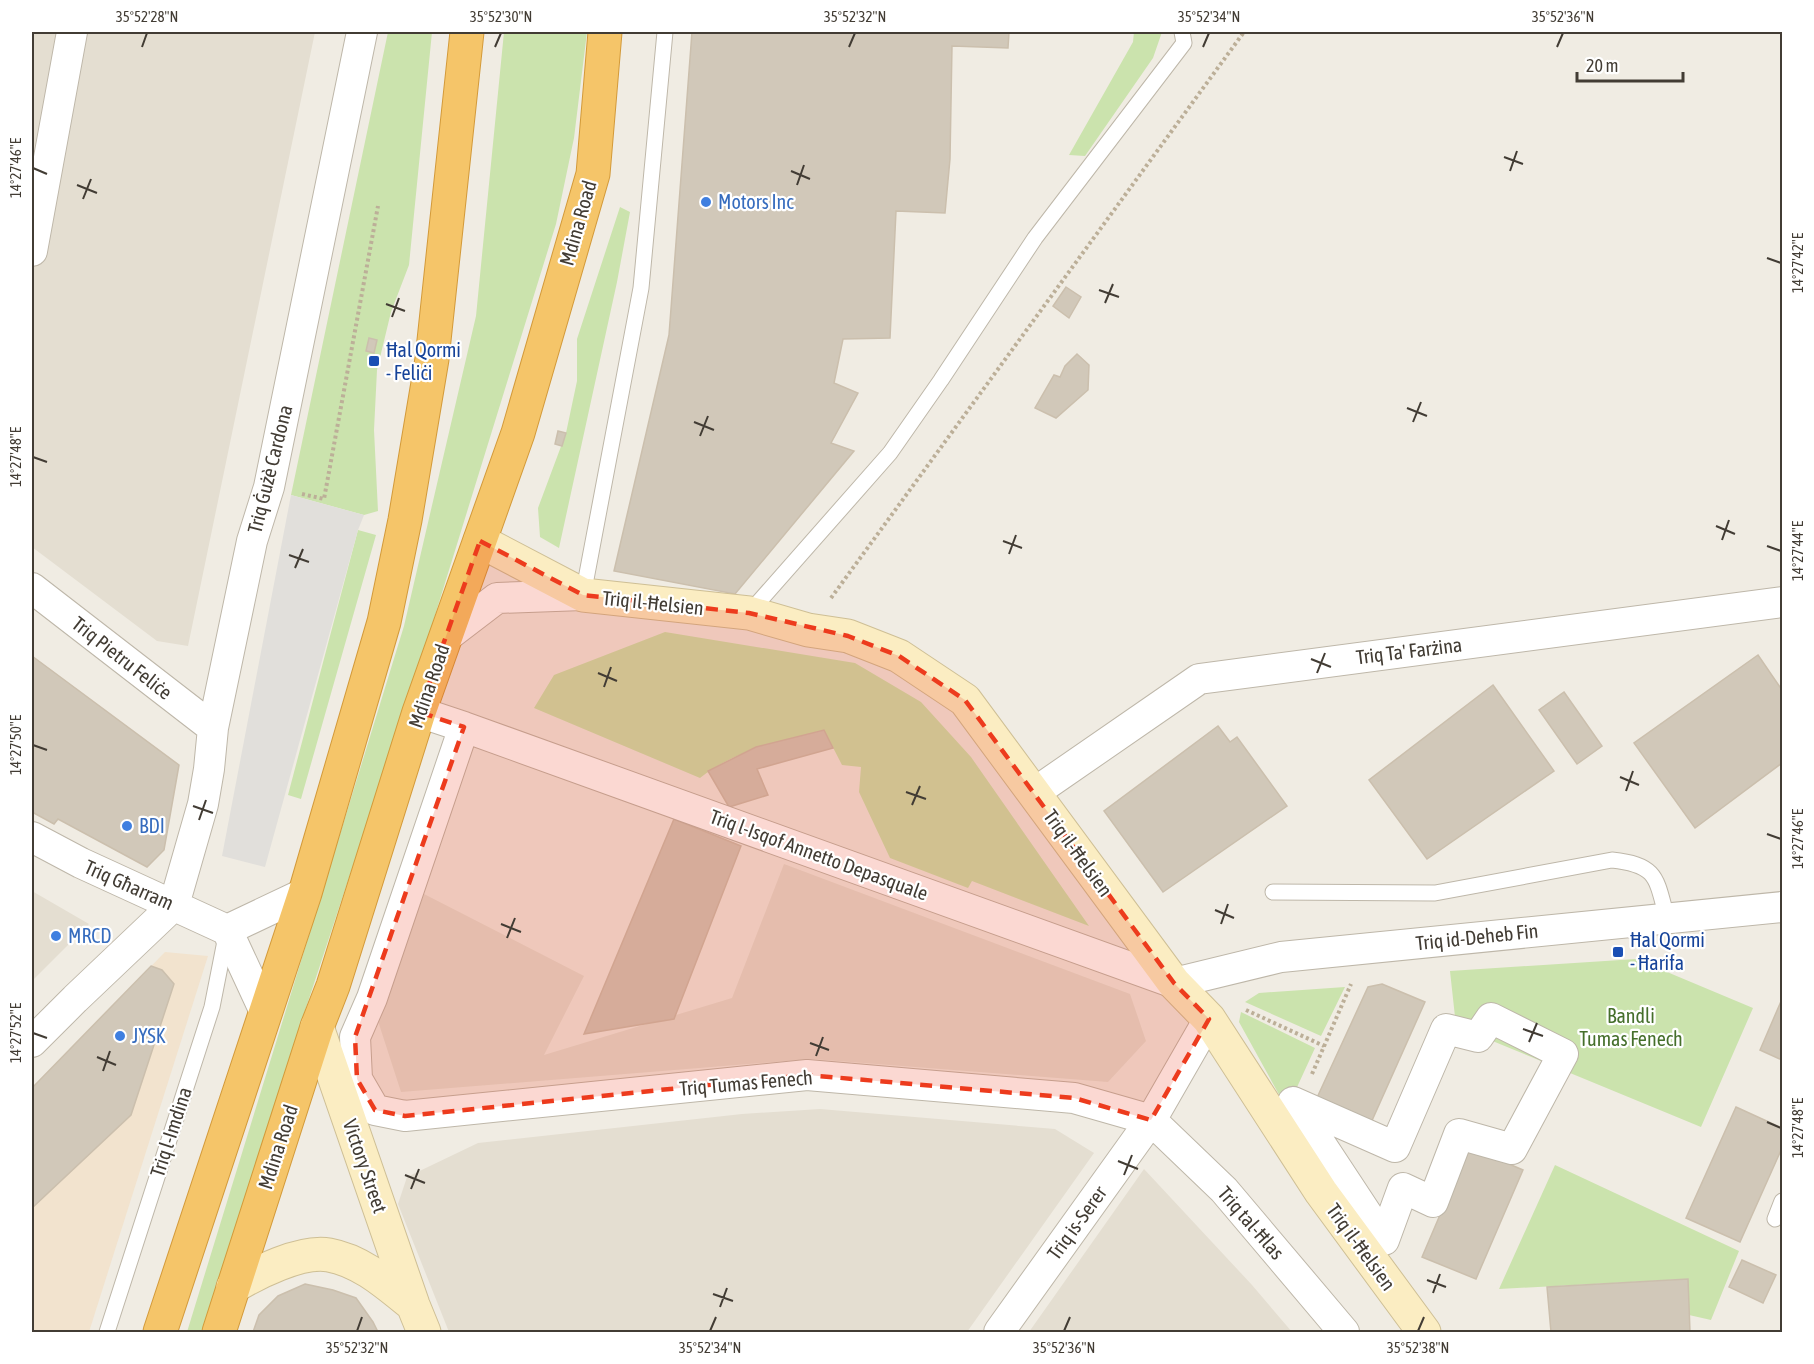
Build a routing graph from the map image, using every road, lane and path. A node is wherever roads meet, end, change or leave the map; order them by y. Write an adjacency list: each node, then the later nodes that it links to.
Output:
1 (72, 32): 9 (street)
2 (362, 32): 10 (street, Triq Ġużè Cardona)
3 (466, 32): 24 (highway)
4 (605, 32): 11 (highway, Mdina Road)
5 (665, 32): 13 (lane)
6 (1182, 32): 15 (lane)
7 (1244, 32): 16 (path)
8 (378, 206): 10 (path)
9 (32, 250)
10 (269, 487): 20 (street, Triq Ġużè Cardona)
11 (480, 541): 13 (street, Triq il-Ħelsien); 17 (highway, Mdina Road)
12 (32, 588): 20 (street, Triq Pietru Feliċe)
13 (583, 596): 15 (street, Triq il-Ħelsien); 17 (street, Triq il-Ħelsien)
14 (1782, 602): 21 (street, Triq Ta' Farżina)
15 (749, 613): 16 (street, Triq il-Ħelsien)
16 (808, 630): 21 (street, Triq il-Ħelsien)
17 (446, 637): 18 (highway, Mdina Road)
18 (419, 712): 19 (street, Triq l-Isqof Annetto Depasquale); 34 (highway, Mdina Road)
19 (464, 727): 30 (street, Triq l-Isqof Annetto Depasquale); 38 (street, Triq Tumas Fenech)
20 (213, 728): 25 (street, Triq Ġużè Cardona)
21 (1034, 793): 30 (street, Triq il-Ħelsien)
22 (32, 837): 25 (street, Triq Għarram)
23 (1273, 892): 27 (lane)
24 (304, 893): 28 (street); 32 (highway)
25 (174, 905): 28 (street, Triq Għarram); 35 (street)
26 (1782, 907): 27 (street, Triq id-Deheb Fin)
27 (1667, 918): 30 (street, Triq id-Deheb Fin)
28 (227, 930): 32 (street); 44 (lane, Triq l-Imdina)
29 (1353, 981): 36 (path)
30 (1174, 983): 33 (street, Triq il-Ħelsien)
31 (1239, 1007): 36 (path)
32 (265, 1012): 45 (highway)
33 (1209, 1019): 38 (street, Triq is-Serer); 39 (street, Triq il-Ħelsien)
34 (317, 1027): 42 (highway, Mdina Road); 43 (street, Victory Street)
35 (32, 1042)
36 (1324, 1046): 37 (path)
37 (1299, 1105): 39 (street); 39 (street)
38 (1151, 1120): 47 (street, Triq is-Serer); 48 (street, Triq tal-Ħlas)
39 (1331, 1183): 49 (street, Triq il-Ħelsien)
40 (1782, 1201): 41 (lane)
41 (1775, 1219)
42 (233, 1287): 43 (street, Victory Street); 46 (highway, Mdina Road)
43 (418, 1319)
44 (107, 1332)
45 (160, 1332)
46 (219, 1332)
47 (999, 1332)
48 (1344, 1332)
49 (1424, 1332)

